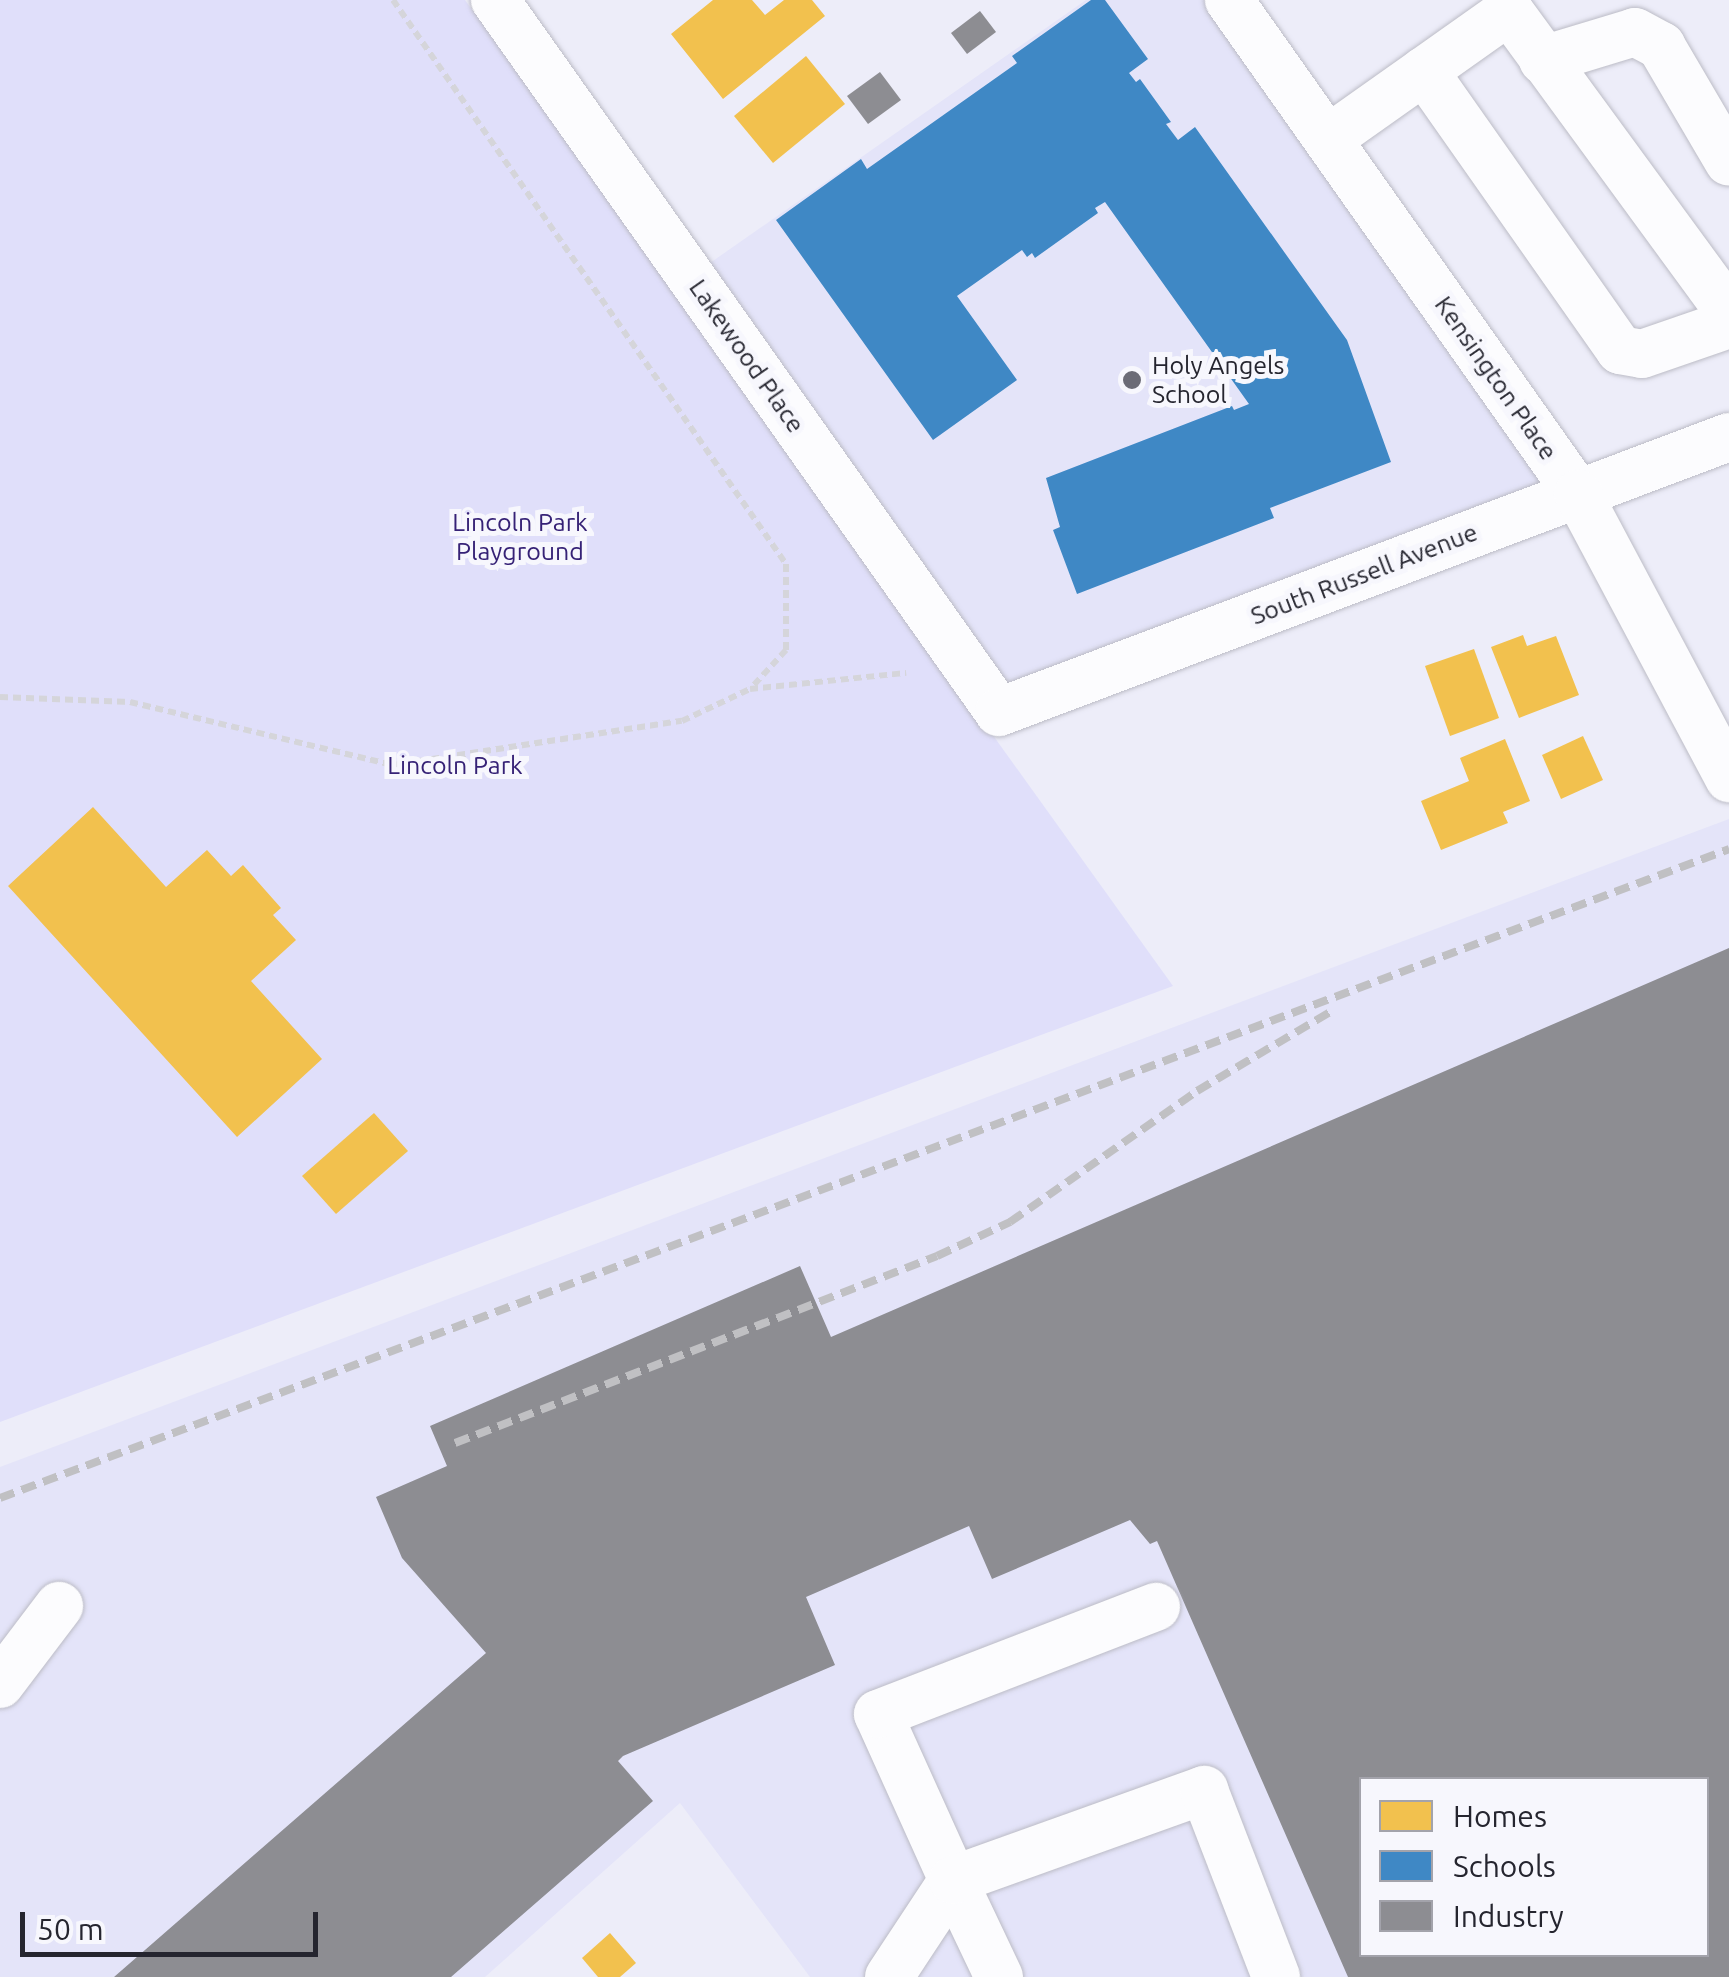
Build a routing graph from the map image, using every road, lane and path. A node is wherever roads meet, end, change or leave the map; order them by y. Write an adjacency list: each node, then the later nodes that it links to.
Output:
1 (394, 0): 13 (path)
2 (495, 0): 15 (street, Lakewood Place)
3 (1229, 0): 6 (street, Kensington Place)
4 (1543, 60): 5 (street); 7 (street); 8 (street)
5 (1424, 71): 6 (street); 9 (street)
6 (1328, 139): 11 (street, Kensington Place)
7 (1729, 162)
8 (1729, 312)
9 (1729, 324)
10 (1729, 437): 11 (street, South Russell Avenue)
11 (1578, 494): 15 (street, South Russell Avenue); 16 (street, Kensington Place)
12 (906, 674): 13 (path)
13 (750, 689): 14 (path)
14 (0, 697)
15 (999, 712)
16 (1729, 778)
17 (60, 1606): 19 (street)
18 (1156, 1607): 20 (street)
19 (0, 1684)
20 (953, 1880): 21 (street); 22 (street); 23 (street)
21 (889, 1977)
22 (998, 1977)
23 (1276, 1977)

